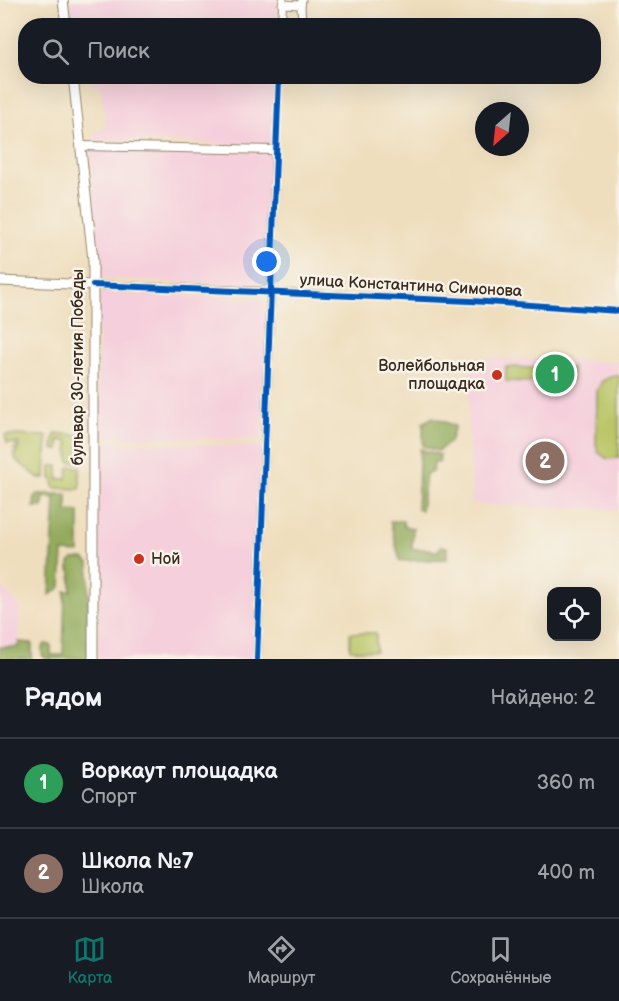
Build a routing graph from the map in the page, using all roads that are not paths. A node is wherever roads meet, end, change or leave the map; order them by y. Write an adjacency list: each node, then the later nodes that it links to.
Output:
1 (63, 0): 4 (main road)
2 (283, 2): 3 (street); 5 (street)
3 (302, 2): 6 (street)
4 (65, 18)
5 (282, 18)
6 (302, 18)
7 (74, 84): 9 (main road, бульвар 30-летия Победы)
8 (279, 84): 10 (street)
9 (81, 146): 10 (street); 12 (main road, бульвар 30-летия Победы)
10 (276, 150): 13 (street)
11 (0, 281): 12 (main road, улица Константина Симонова)
12 (93, 285): 13 (street, улица Константина Симонова); 15 (main road, бульвар 30-летия Победы)
13 (271, 292): 14 (street, улица Константина Симонова); 16 (street)
14 (619, 311)
15 (93, 659)
16 (257, 659)

